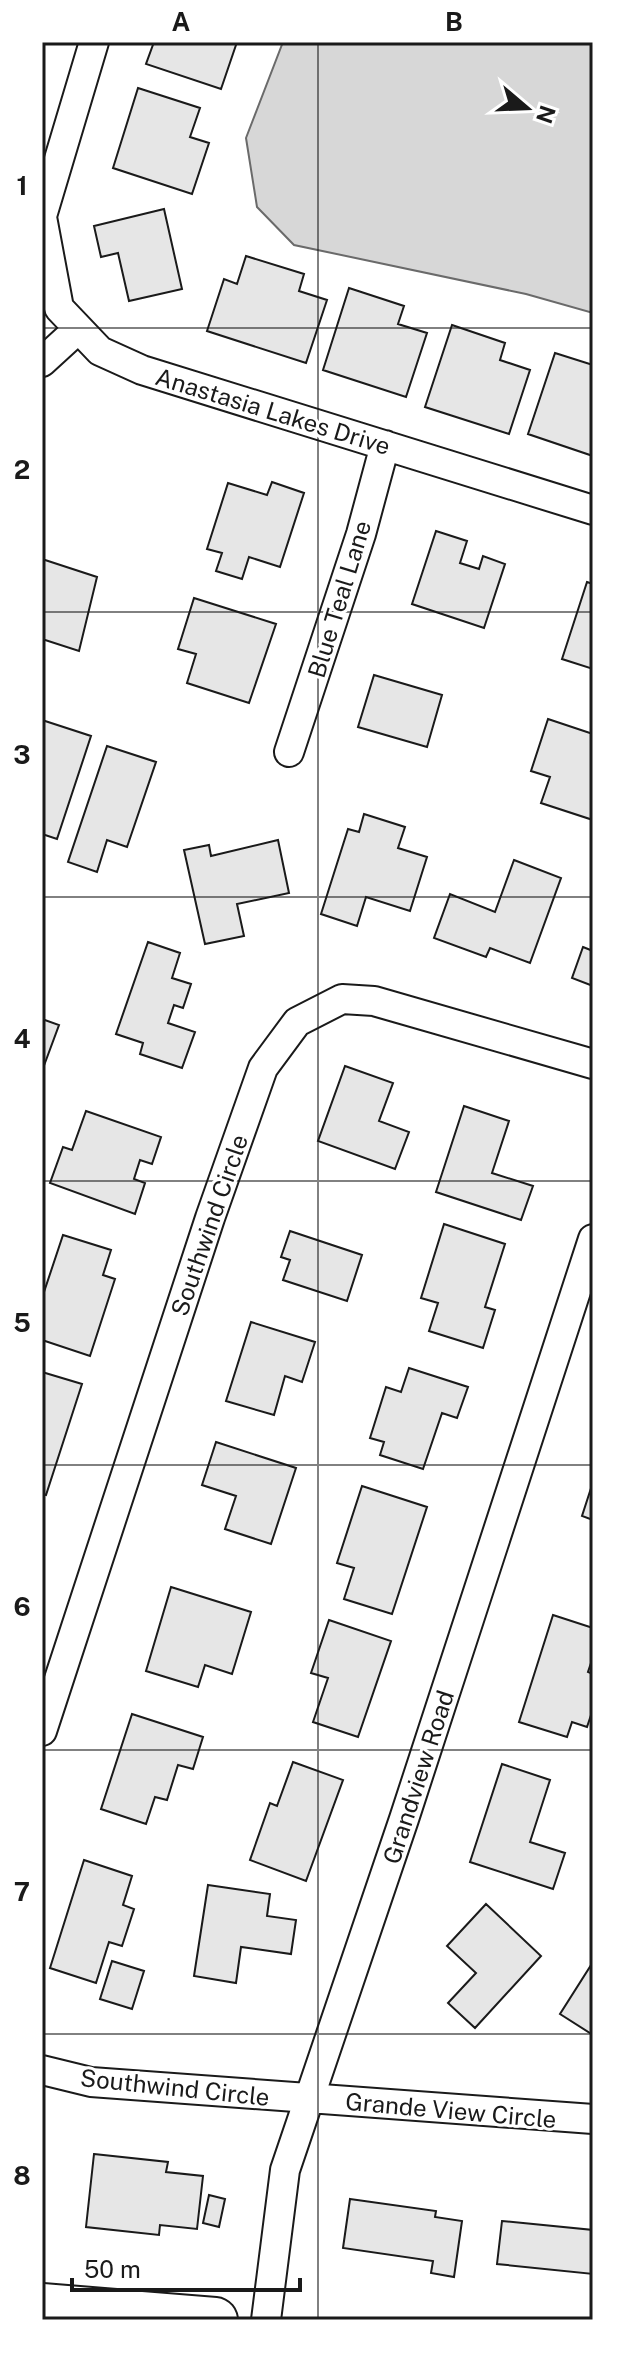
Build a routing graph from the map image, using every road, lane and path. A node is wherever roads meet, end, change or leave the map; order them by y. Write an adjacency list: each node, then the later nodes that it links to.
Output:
1 (94, 42): 2 (street, Anastasia Lakes Drive)
2 (42, 217): 3 (street, Anastasia Lakes Drive)
3 (77, 330): 4 (street); 5 (street, Anastasia Lakes Drive)
4 (42, 362)
5 (385, 445): 6 (street, Anastasia Lakes Drive); 7 (street, Blue Teal Lane)
6 (593, 510)
7 (289, 752)
8 (593, 1064): 10 (street, Southwind Circle)
9 (593, 1239): 12 (street, Grandview Road)
10 (42, 1731)
11 (42, 2070): 12 (street, Southwind Circle)
12 (309, 2100): 13 (street, Grande View Circle); 16 (street, Grandview Road)
13 (593, 2119)
14 (42, 2306): 15 (main road)
15 (215, 2320)
16 (266, 2320)

